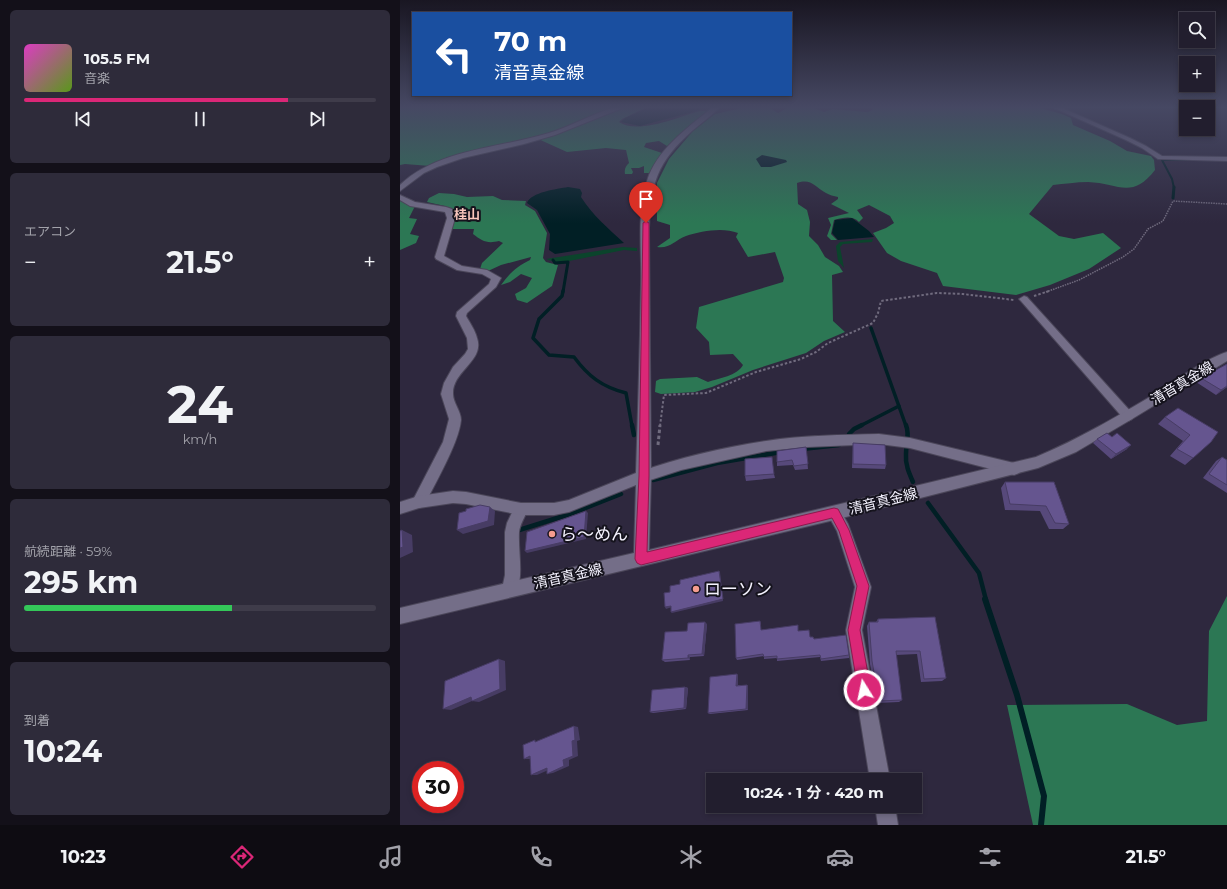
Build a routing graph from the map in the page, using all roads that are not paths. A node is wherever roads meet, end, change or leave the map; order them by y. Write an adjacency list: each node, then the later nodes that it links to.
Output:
1 (508, 146): 5 (street)
2 (673, 146): 11 (street)
3 (1141, 146): 4 (street)
4 (1227, 159)
5 (400, 189)
6 (400, 197): 12 (street)
7 (1024, 299): 9 (street)
8 (1227, 356): 9 (street, 清音真金線)
9 (1128, 416): 10 (street, 清音真金線)
10 (1014, 469): 11 (street); 15 (street, 清音真金線)
11 (644, 476): 14 (street); 16 (street)
12 (419, 502): 13 (street); 14 (street)
13 (400, 508)
14 (521, 509): 17 (street)
15 (834, 513): 16 (street, 清音真金線); 19 (street)
16 (641, 559): 17 (street, 清音真金線)
17 (510, 589): 18 (street, 清音真金線)
18 (400, 616)
19 (879, 773)
20 (886, 813): 21 (street)
21 (888, 825)

